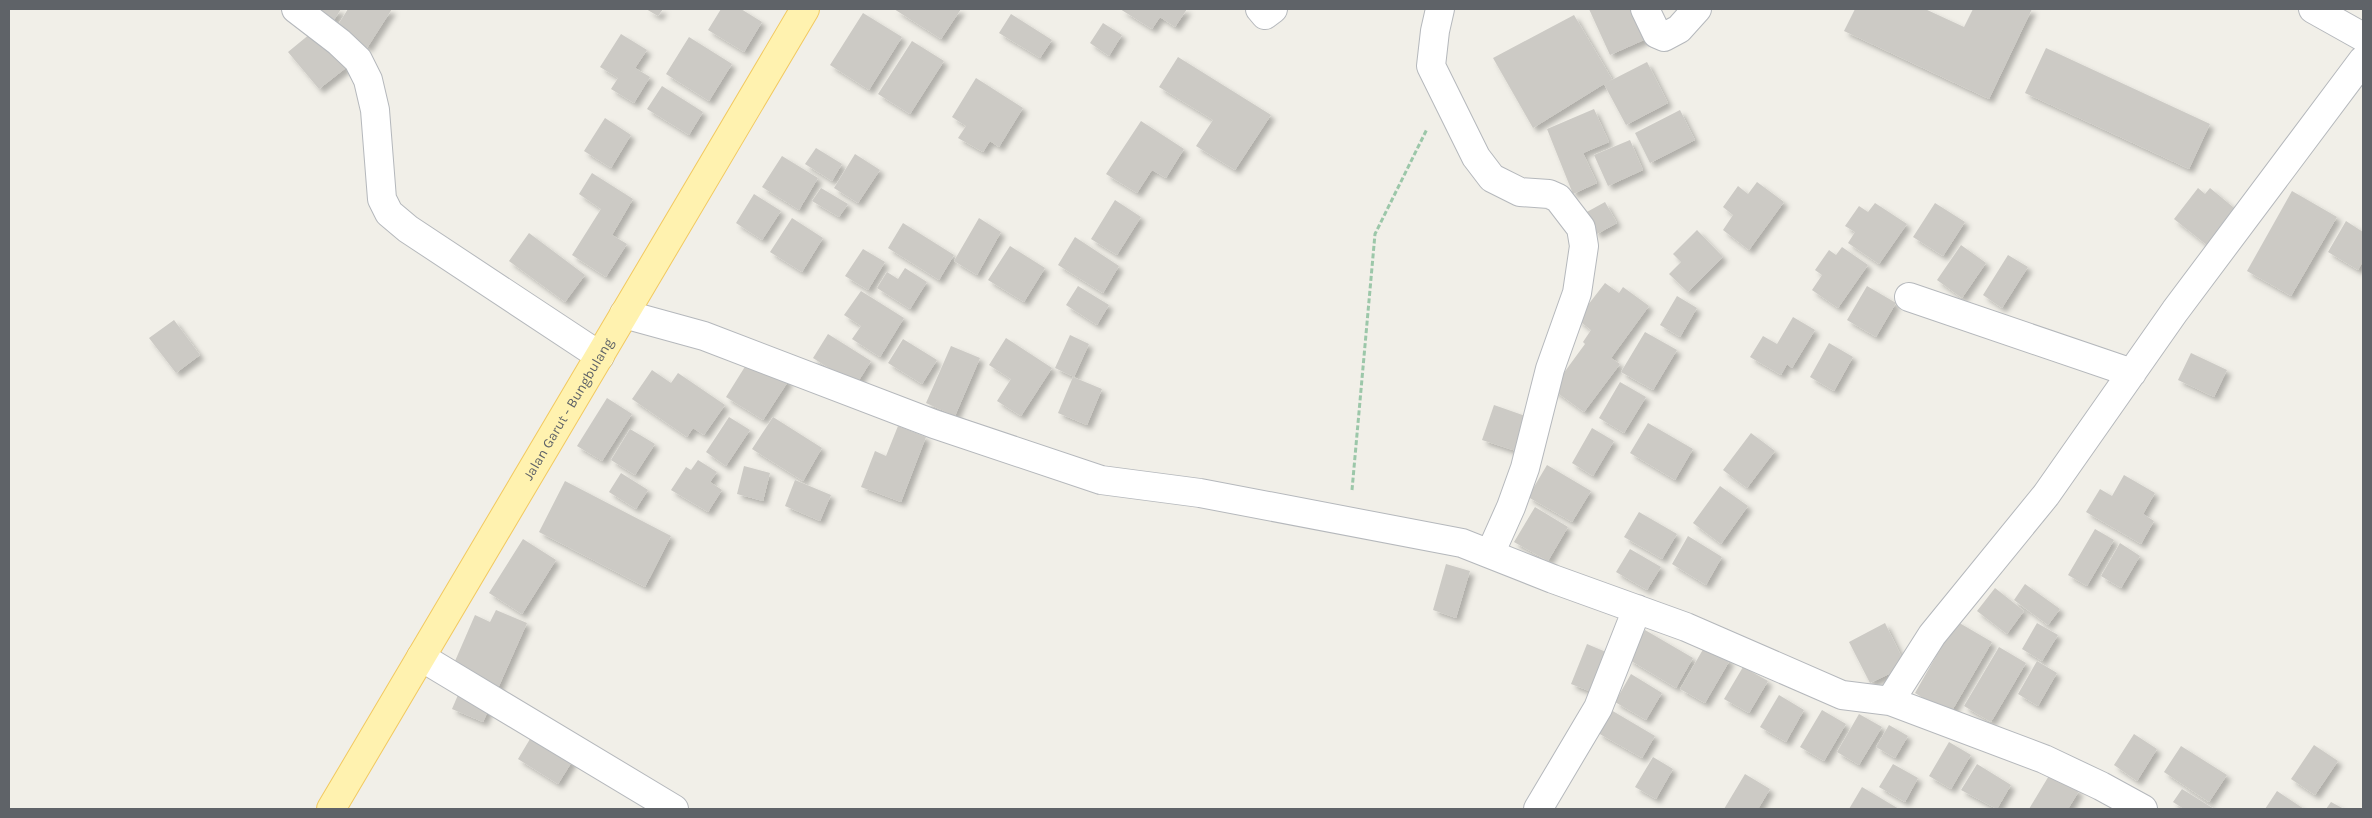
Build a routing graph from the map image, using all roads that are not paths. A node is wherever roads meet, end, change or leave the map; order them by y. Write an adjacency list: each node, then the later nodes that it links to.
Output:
1 (296, 9): 13 (street)
2 (805, 9): 12 (main road, Jalan Garut - Bungbulang)
3 (1260, 9): 4 (street)
4 (1273, 9)
5 (1440, 9): 15 (street)
6 (1645, 9): 7 (street)
7 (1697, 9)
8 (2313, 9): 9 (street)
9 (2363, 37)
10 (2363, 60): 14 (street)
11 (1909, 297): 14 (street)
12 (624, 314): 13 (main road, Jalan Garut - Bungbulang); 15 (street)
13 (600, 356): 17 (main road, Jalan Garut - Bungbulang)
14 (2132, 373): 18 (street)
15 (1490, 554): 16 (street)
16 (1637, 609): 18 (street); 21 (street)
17 (420, 657): 19 (main road, Jalan Garut - Bungbulang); 20 (street)
18 (1890, 701): 22 (street)
19 (331, 809)
20 (674, 809)
21 (1538, 809)
22 (2143, 809)

